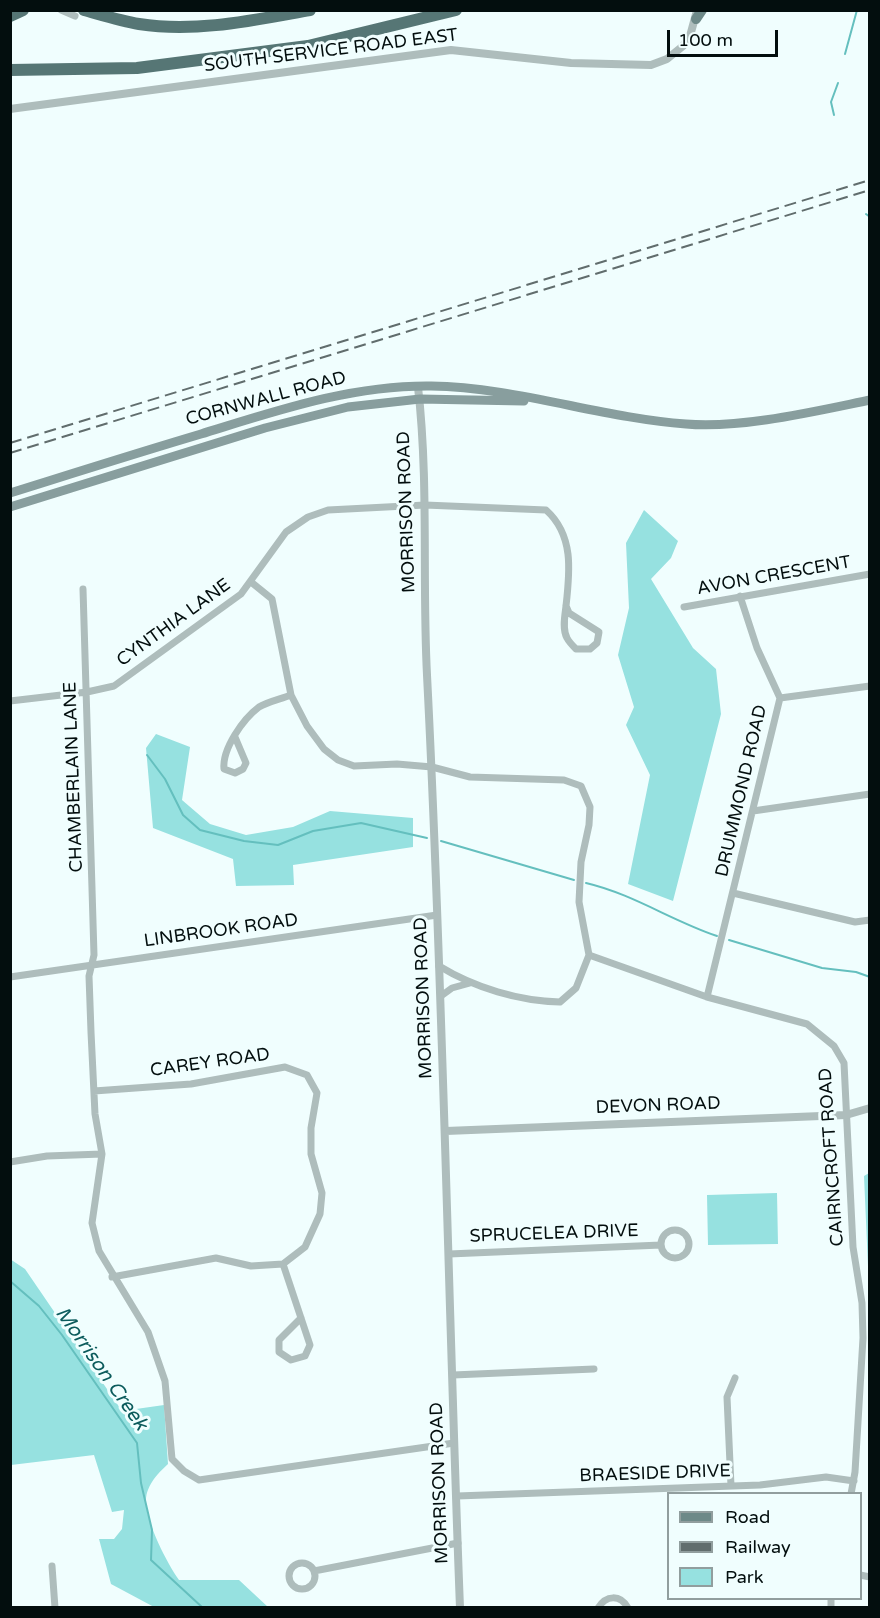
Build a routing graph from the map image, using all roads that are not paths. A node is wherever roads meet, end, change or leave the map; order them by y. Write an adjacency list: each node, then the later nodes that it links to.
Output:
1 (23, 10): 7 (highway)
2 (61, 10): 5 (street)
3 (310, 10): 5 (highway)
4 (456, 10): 8 (highway)
5 (80, 13)
6 (698, 13): 9 (street, SOUTH SERVICE ROAD EAST)
7 (10, 16)
8 (10, 70)
9 (10, 109)
10 (418, 387): 11 (street, MORRISON ROAD); 13 (main road, CORNWALL ROAD); 14 (main road, CORNWALL ROAD)
11 (420, 399): 13 (main road, CORNWALL ROAD); 15 (street, MORRISON ROAD); 16 (main road, CORNWALL ROAD)
12 (870, 400): 13 (main road, CORNWALL ROAD)
13 (536, 401)
14 (10, 493)
15 (425, 505): 18 (street, CYNTHIA LANE); 21 (street, CYNTHIA LANE); 29 (street, MORRISON ROAD)
16 (10, 507)
17 (870, 574): 20 (street, AVON CRESCENT)
18 (251, 582): 24 (street, CYNTHIA LANE); 25 (street)
19 (83, 589): 24 (street, CHAMBERLAIN LANE)
20 (740, 596): 22 (street, AVON CRESCENT); 26 (street, DRUMMOND ROAD)
21 (566, 606): 21 (street)
22 (684, 607)
23 (870, 686): 26 (street)
24 (87, 692): 27 (street, CYNTHIA LANE); 36 (street, CHAMBERLAIN LANE)
25 (291, 695): 28 (street); 29 (street)
26 (780, 698): 31 (street, DRUMMOND ROAD)
27 (10, 701)
28 (235, 737): 28 (street)
29 (432, 767): 33 (street, MORRISON ROAD); 35 (street)
30 (870, 794): 31 (street)
31 (753, 811): 32 (street, DRUMMOND ROAD)
32 (733, 893): 34 (street); 41 (street, DRUMMOND ROAD)
33 (437, 915): 36 (street, LINBROOK ROAD); 37 (street, MORRISON ROAD)
34 (870, 920)
35 (589, 955): 39 (street); 41 (street, CAIRNCROFT ROAD)
36 (92, 965): 38 (street, LINBROOK ROAD); 42 (street, CHAMBERLAIN LANE)
37 (439, 966): 39 (street); 40 (street, MORRISON ROAD)
38 (10, 977)
39 (470, 983): 40 (street)
40 (441, 996): 45 (street, MORRISON ROAD)
41 (707, 997): 44 (street, CAIRNCROFT ROAD)
42 (94, 1091): 46 (street, CHAMBERLAIN LANE); 50 (street, CAREY ROAD)
43 (870, 1108): 44 (street, DEVON ROAD)
44 (846, 1115): 45 (street, DEVON ROAD); 53 (street, CAIRNCROFT ROAD)
45 (446, 1131): 49 (street, MORRISON ROAD)
46 (102, 1154): 47 (street); 51 (street, CHAMBERLAIN LANE)
47 (10, 1162)
48 (661, 1245): 48 (street, SPRUCELEA DRIVE); 49 (street, SPRUCELEA DRIVE)
49 (449, 1254): 55 (street, MORRISON ROAD)
50 (283, 1264): 51 (street); 52 (street)
51 (112, 1276): 57 (street, CHAMBERLAIN LANE)
52 (301, 1318): 52 (street)
53 (866, 1334): 58 (street, CAIRNCROFT ROAD)
54 (594, 1369): 55 (street)
55 (453, 1374): 57 (street, MORRISON ROAD)
56 (735, 1378): 59 (street)
57 (454, 1443): 61 (street, MORRISON ROAD)
58 (854, 1481): 59 (street, BRAESIDE DRIVE); 60 (street, CAIRNCROFT ROAD)
59 (731, 1486): 61 (street, BRAESIDE DRIVE)
60 (851, 1492)
61 (456, 1496): 62 (street, MORRISON ROAD)
62 (458, 1543): 64 (street); 66 (street, MORRISON ROAD)
63 (52, 1566): 65 (street)
64 (314, 1571)
65 (55, 1608)
66 (460, 1608)
67 (598, 1608): 68 (street)
68 (628, 1608)

